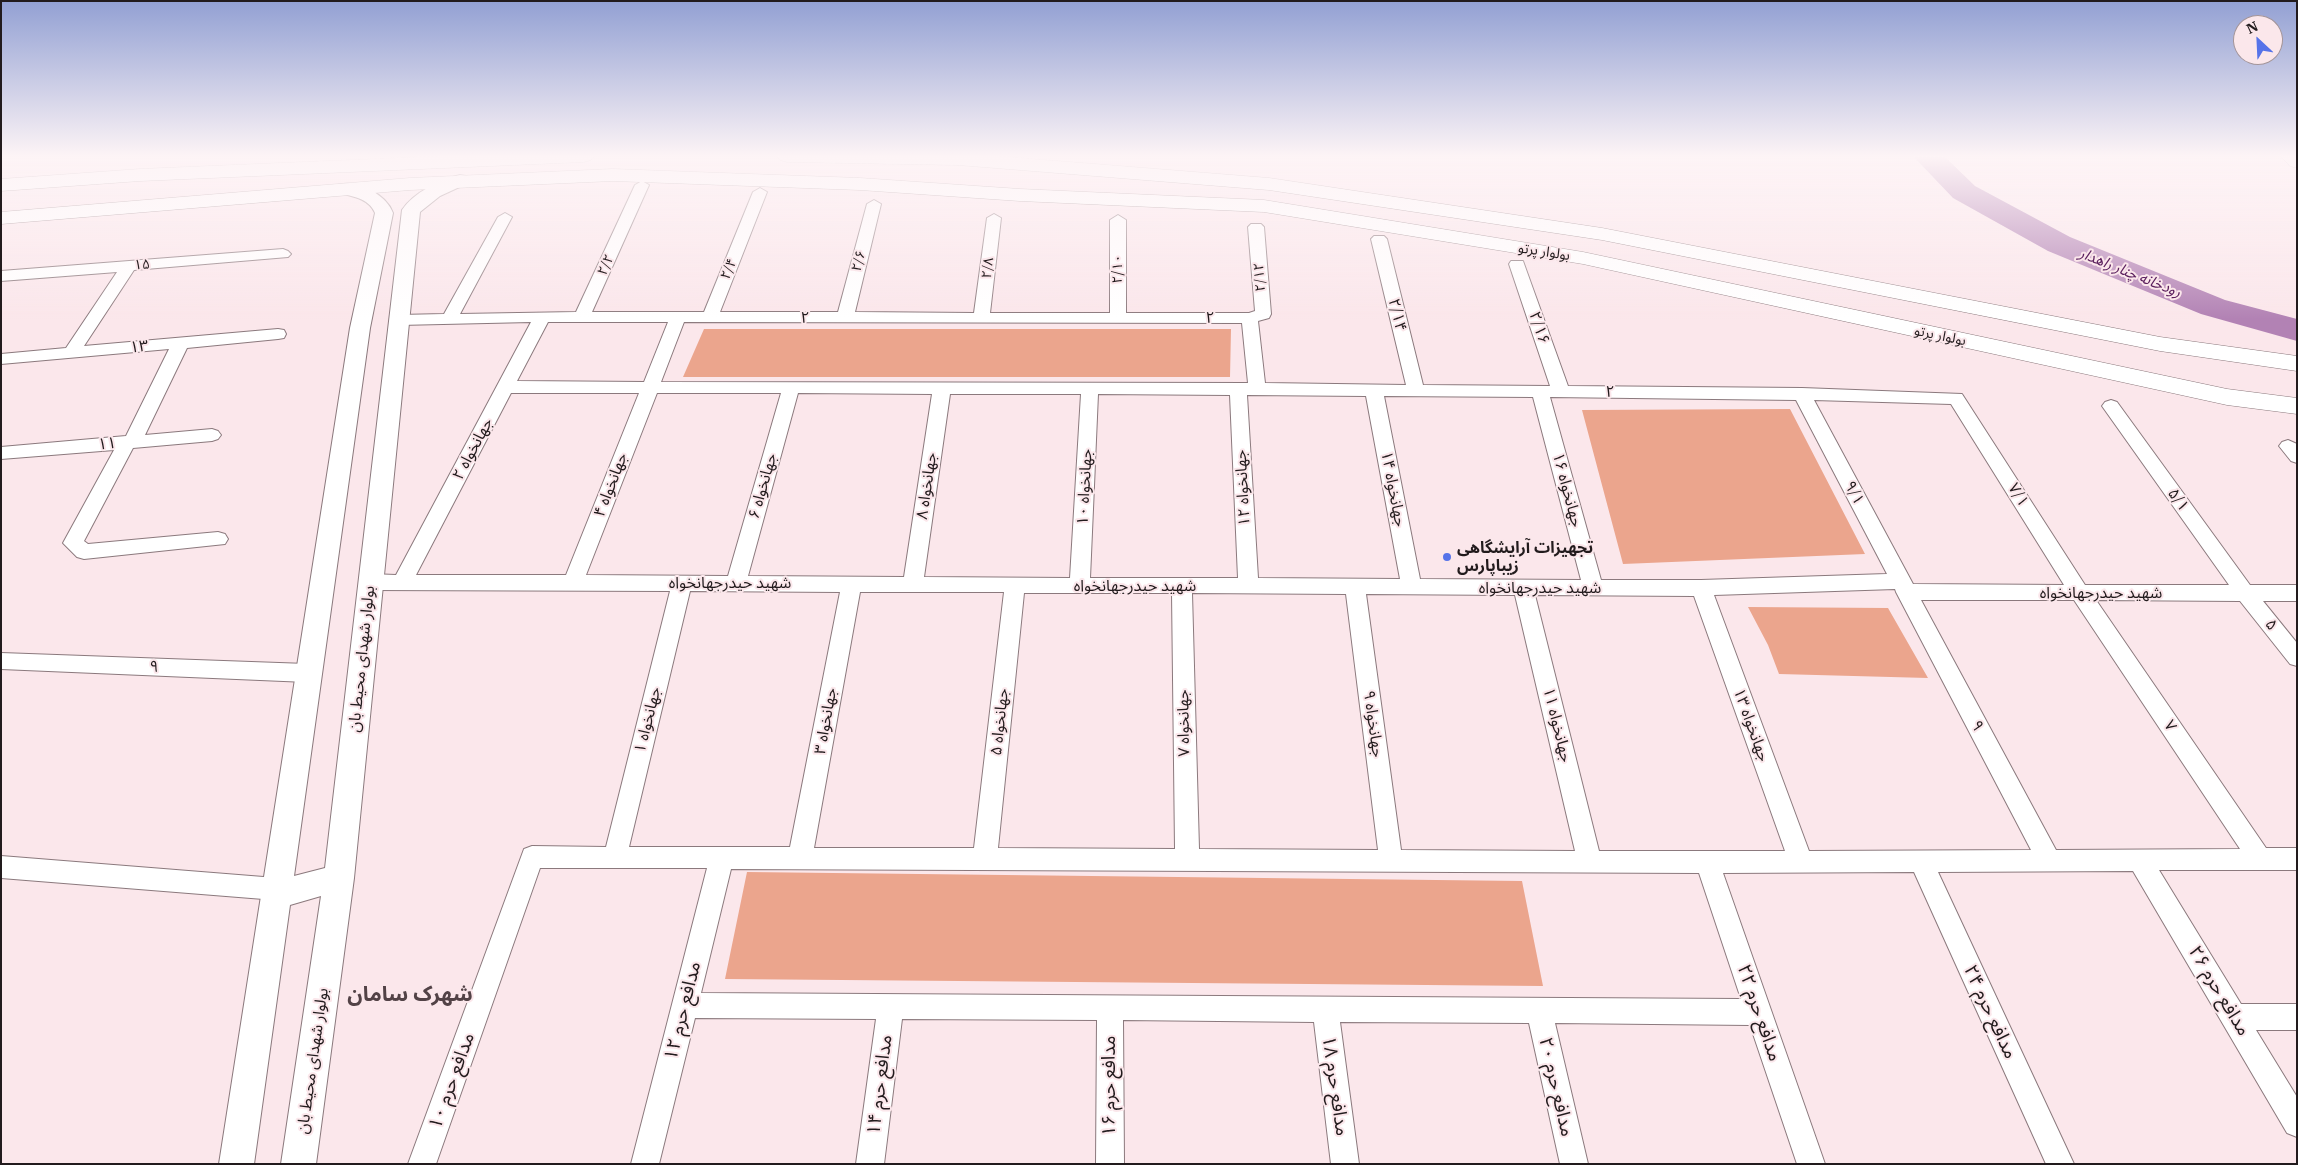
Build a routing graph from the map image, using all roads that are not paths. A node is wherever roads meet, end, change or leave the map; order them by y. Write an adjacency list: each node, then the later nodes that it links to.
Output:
1 (91, 210): 10 (main road, بولوار پرتو)
2 (383, 210): 74 (street)
3 (412, 210): 28 (street, بولوار شهدای محیط بان)
4 (630, 210): 20 (street, ۲/۲)
5 (753, 210): 22 (street, ۲/۴)
6 (872, 210): 23 (street, ۲/۶)
7 (1288, 210): 47 (main road, بولوار پرتو)
8 (1446, 210): 33 (main road, بولوار پرتو)
9 (505, 217): 27 (street)
10 (1, 218)
11 (994, 218): 24 (street, ۲/۸)
12 (1118, 220): 25 (street, ۲/۱۰)
13 (1256, 226): 26 (street, ۲/۱۲)
14 (1378, 239): 41 (street, ۲/۱۴)
15 (283, 254): 17 (street, ۱۵)
16 (1516, 264): 43 (street, ۲/۱۶)
17 (129, 266): 18 (street, ۱۵); 31 (street)
18 (1, 276)
19 (542, 317): 20 (street, ۲); 27 (street, ۲); 34 (street, جهانخواه ۲)
20 (582, 317): 21 (street, ۲)
21 (678, 318): 22 (street, ۲); 35 (street, جهانخواه ۴)
22 (710, 318): 23 (street, ۲)
23 (845, 318): 24 (street, ۲)
24 (982, 318): 25 (street, ۲)
25 (1118, 318): 26 (street, ۲)
26 (1250, 318): 39 (street)
27 (449, 319): 28 (street, ۲)
28 (398, 320): 53 (street, بولوار شهدای محیط بان)
29 (278, 334): 30 (street, ۱۳)
30 (180, 344): 31 (street, ۱۳); 49 (street)
31 (71, 353): 32 (street, ۱۳)
32 (1, 359)
33 (2297, 364)
34 (505, 387): 35 (street, ۲); 52 (street, جهانخواه ۲)
35 (649, 387): 36 (street, ۲); 54 (street, جهانخواه ۴)
36 (791, 388): 37 (street, ۲); 56 (street, جهانخواه ۶)
37 (942, 388): 38 (street, ۲); 58 (street, جهانخواه ۸)
38 (1090, 389): 39 (street, ۲); 60 (street, جهانخواه ۱۰)
39 (1248, 389): 40 (street, ۲); 62 (street, جهانخواه ۱۲)
40 (1374, 390): 41 (street, ۲); 65 (street, جهانخواه ۱۴)
41 (1416, 391): 42 (street, ۲)
42 (1540, 392): 43 (street, ۲); 67 (street, جهانخواه ۱۶)
43 (1561, 392): 44 (street, ۲)
44 (1802, 394): 45 (street, ۲); 63 (street, ۹/۱)
45 (1956, 398): 69 (street, ۷/۱)
46 (2111, 406): 70 (street, ۵/۱)
47 (2297, 406)
48 (212, 435): 49 (street, ۱۱)
49 (130, 442): 50 (street, ۱۱); 51 (street)
50 (1, 452)
51 (218, 539)
52 (403, 581): 53 (street, شهید حیدرجهانخواه); 54 (street, شهید حیدرجهانخواه)
53 (370, 582): 90 (street, بولوار شهدای محیط بان)
54 (573, 583): 55 (street, شهید حیدرجهانخواه)
55 (682, 583): 56 (street, شهید حیدرجهانخواه); 75 (street, جهانخواه ۱)
56 (736, 583): 57 (street, شهید حیدرجهانخواه)
57 (851, 584): 58 (street, شهید حیدرجهانخواه); 77 (street, جهانخواه ۳)
58 (913, 584): 59 (street, شهید حیدرجهانخواه)
59 (1015, 585): 60 (street, شهید حیدرجهانخواه); 78 (street, جهانخواه ۵)
60 (1080, 585): 61 (street, شهید حیدرجهانخواه)
61 (1182, 586): 62 (street, شهید حیدرجهانخواه); 80 (street, جهانخواه ۷)
62 (1248, 586): 64 (street, شهید حیدرجهانخواه)
63 (1903, 586): 68 (street, شهید حیدرجهانخواه); 69 (street, شهید حیدرجهانخواه); 81 (street, ۹)
64 (1355, 587): 65 (street, شهید حیدرجهانخواه); 84 (street, جهانخواه ۹)
65 (1412, 587): 66 (street, شهید حیدرجهانخواه)
66 (1524, 588): 67 (street, شهید حیدرجهانخواه); 87 (street, جهانخواه ۱۱)
67 (1593, 588): 68 (street, شهید حیدرجهانخواه)
68 (1701, 588): 85 (street, جهانخواه ۱۳)
69 (2080, 593): 70 (street, شهید حیدرجهانخواه); 83 (street, ۷)
70 (2245, 593): 71 (street, شهید حیدرجهانخواه); 72 (street, ۵)
71 (2297, 593)
72 (2297, 658)
73 (1, 661): 74 (street, ۹)
74 (307, 673): 91 (street)
75 (615, 857): 76 (street); 103 (street, مدافع حرم ۱۰)
76 (722, 858): 77 (street); 92 (street, مدافع حرم ۱۲)
77 (800, 858): 78 (street)
78 (986, 859): 80 (street)
79 (2297, 859): 83 (street)
80 (1186, 860): 84 (street)
81 (2049, 860): 82 (street); 86 (street)
82 (2140, 860): 83 (street); 98 (street, مدافع حرم ۲۶)
83 (2260, 860)
84 (1392, 861): 87 (street)
85 (1801, 861): 86 (street); 88 (street)
86 (1921, 861): 110 (street, مدافع حرم ۲۴)
87 (1590, 862): 88 (street)
88 (1707, 862): 97 (street, مدافع حرم ۲۲)
89 (1, 867): 91 (street)
90 (339, 878): 91 (street); 102 (street, بولوار شهدای محیط بان)
91 (275, 892): 101 (street)
92 (685, 1005): 93 (street); 104 (street, مدافع حرم ۱۲)
93 (891, 1007): 94 (street); 105 (street, مدافع حرم ۱۴)
94 (1110, 1008): 95 (street); 106 (street, مدافع حرم ۱۶)
95 (1325, 1009): 96 (street); 107 (street, مدافع حرم ۱۸)
96 (1538, 1011): 97 (street); 108 (street, مدافع حرم ۲۰)
97 (1758, 1012): 109 (street, مدافع حرم ۲۲)
98 (2234, 1017): 99 (street); 100 (street, مدافع حرم ۲۶)
99 (2297, 1017)
100 (2297, 1123)
101 (236, 1164)
102 (298, 1164)
103 (422, 1164)
104 (645, 1164)
105 (870, 1164)
106 (1110, 1164)
107 (1345, 1164)
108 (1574, 1164)
109 (1811, 1164)
110 (2060, 1164)

